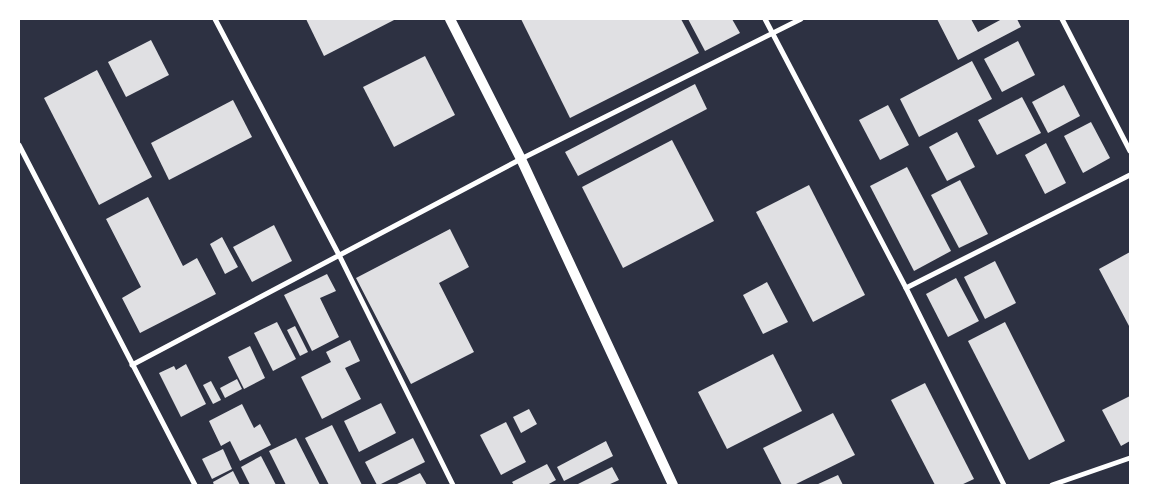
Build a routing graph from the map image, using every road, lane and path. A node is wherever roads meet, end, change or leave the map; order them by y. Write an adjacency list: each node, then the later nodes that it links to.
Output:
1 (215, 19): 11 (street)
2 (450, 19): 9 (main road)
3 (765, 19): 6 (street)
4 (801, 19): 6 (street)
5 (1062, 19): 8 (street)
6 (772, 33): 9 (street); 12 (street)
7 (19, 145): 13 (street)
8 (1130, 151)
9 (521, 159): 11 (street); 17 (main road)
10 (1130, 175): 12 (street)
11 (338, 255): 13 (street); 16 (street)
12 (906, 288): 18 (street)
13 (132, 365): 15 (street)
14 (1130, 458): 19 (street)
15 (195, 485)
16 (453, 485)
17 (673, 485)
18 (1004, 485)
19 (1052, 485)

